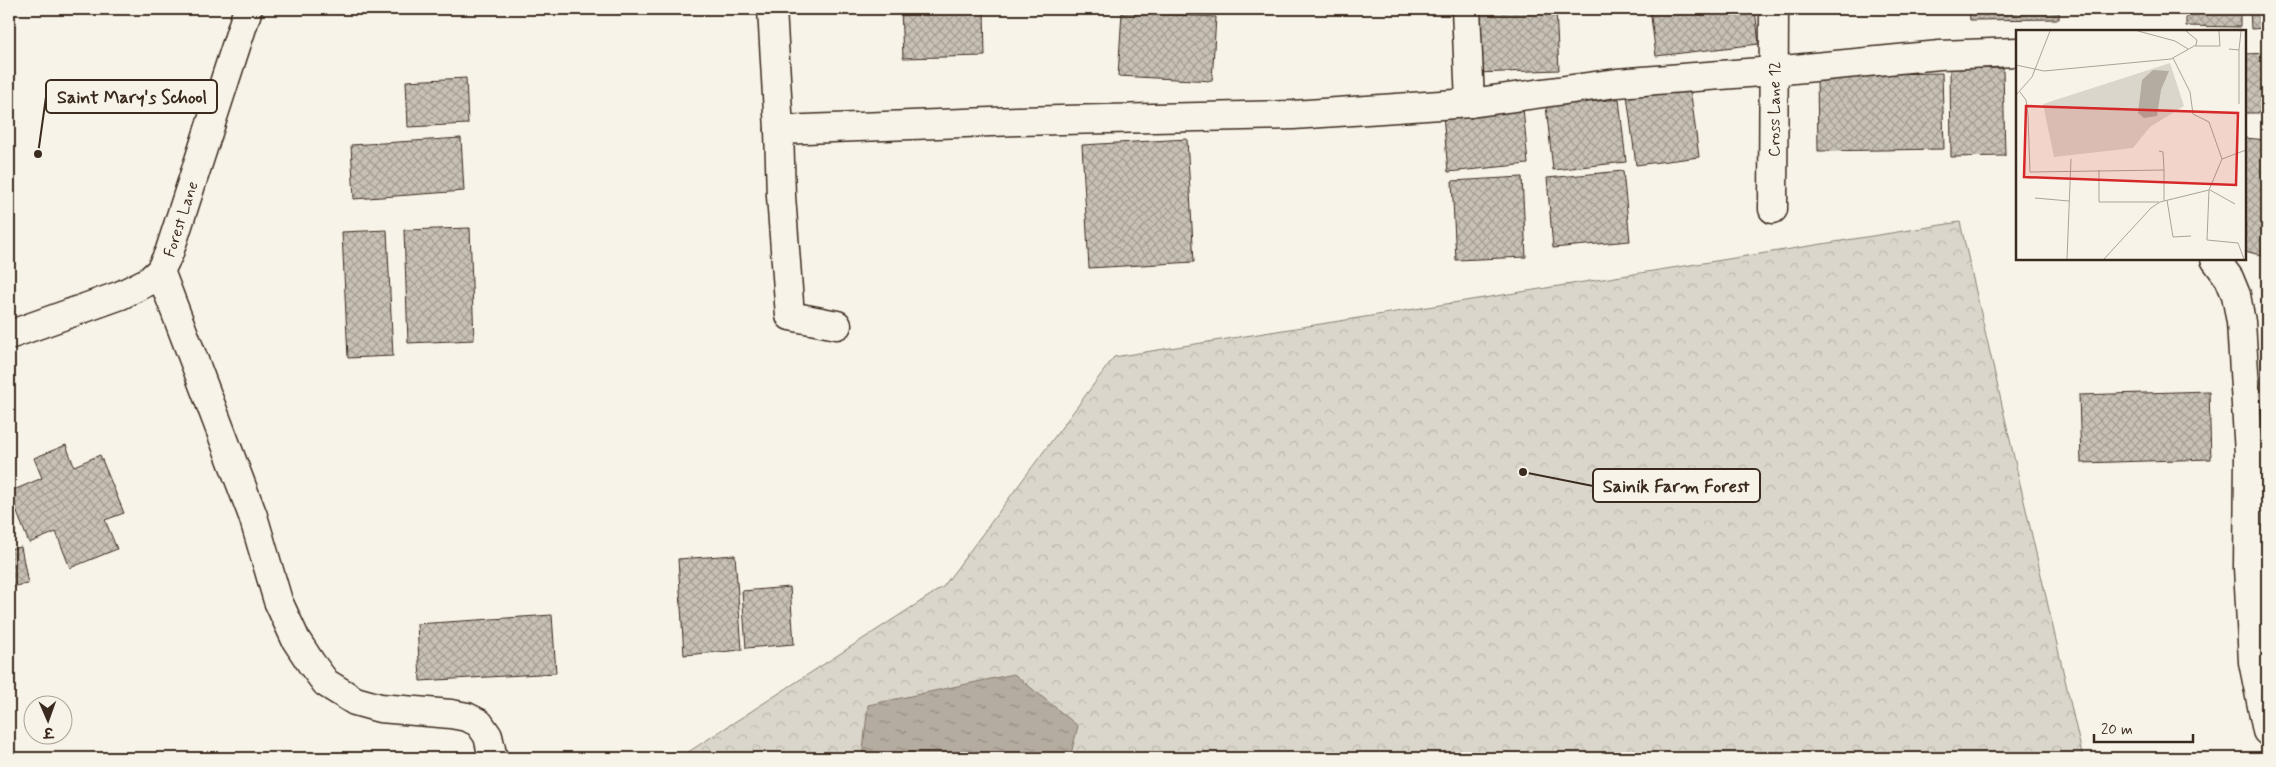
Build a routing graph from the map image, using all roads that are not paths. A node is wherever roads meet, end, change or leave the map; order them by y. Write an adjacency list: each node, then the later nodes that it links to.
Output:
1 (248, 9): 11 (street, Forest Lane)
2 (772, 9): 8 (street)
3 (1466, 9): 7 (street)
4 (1774, 9): 6 (street, Cross Lane 12)
5 (2016, 52): 6 (street)
6 (1773, 72): 7 (street); 9 (street, Cross Lane 12)
7 (1470, 103): 8 (street)
8 (780, 130): 12 (street)
9 (1773, 209)
10 (2217, 260): 14 (street)
11 (160, 271): 13 (street, Forest Lane); 15 (street)
12 (836, 325)
13 (9, 335)
14 (2267, 731)
15 (493, 758)

